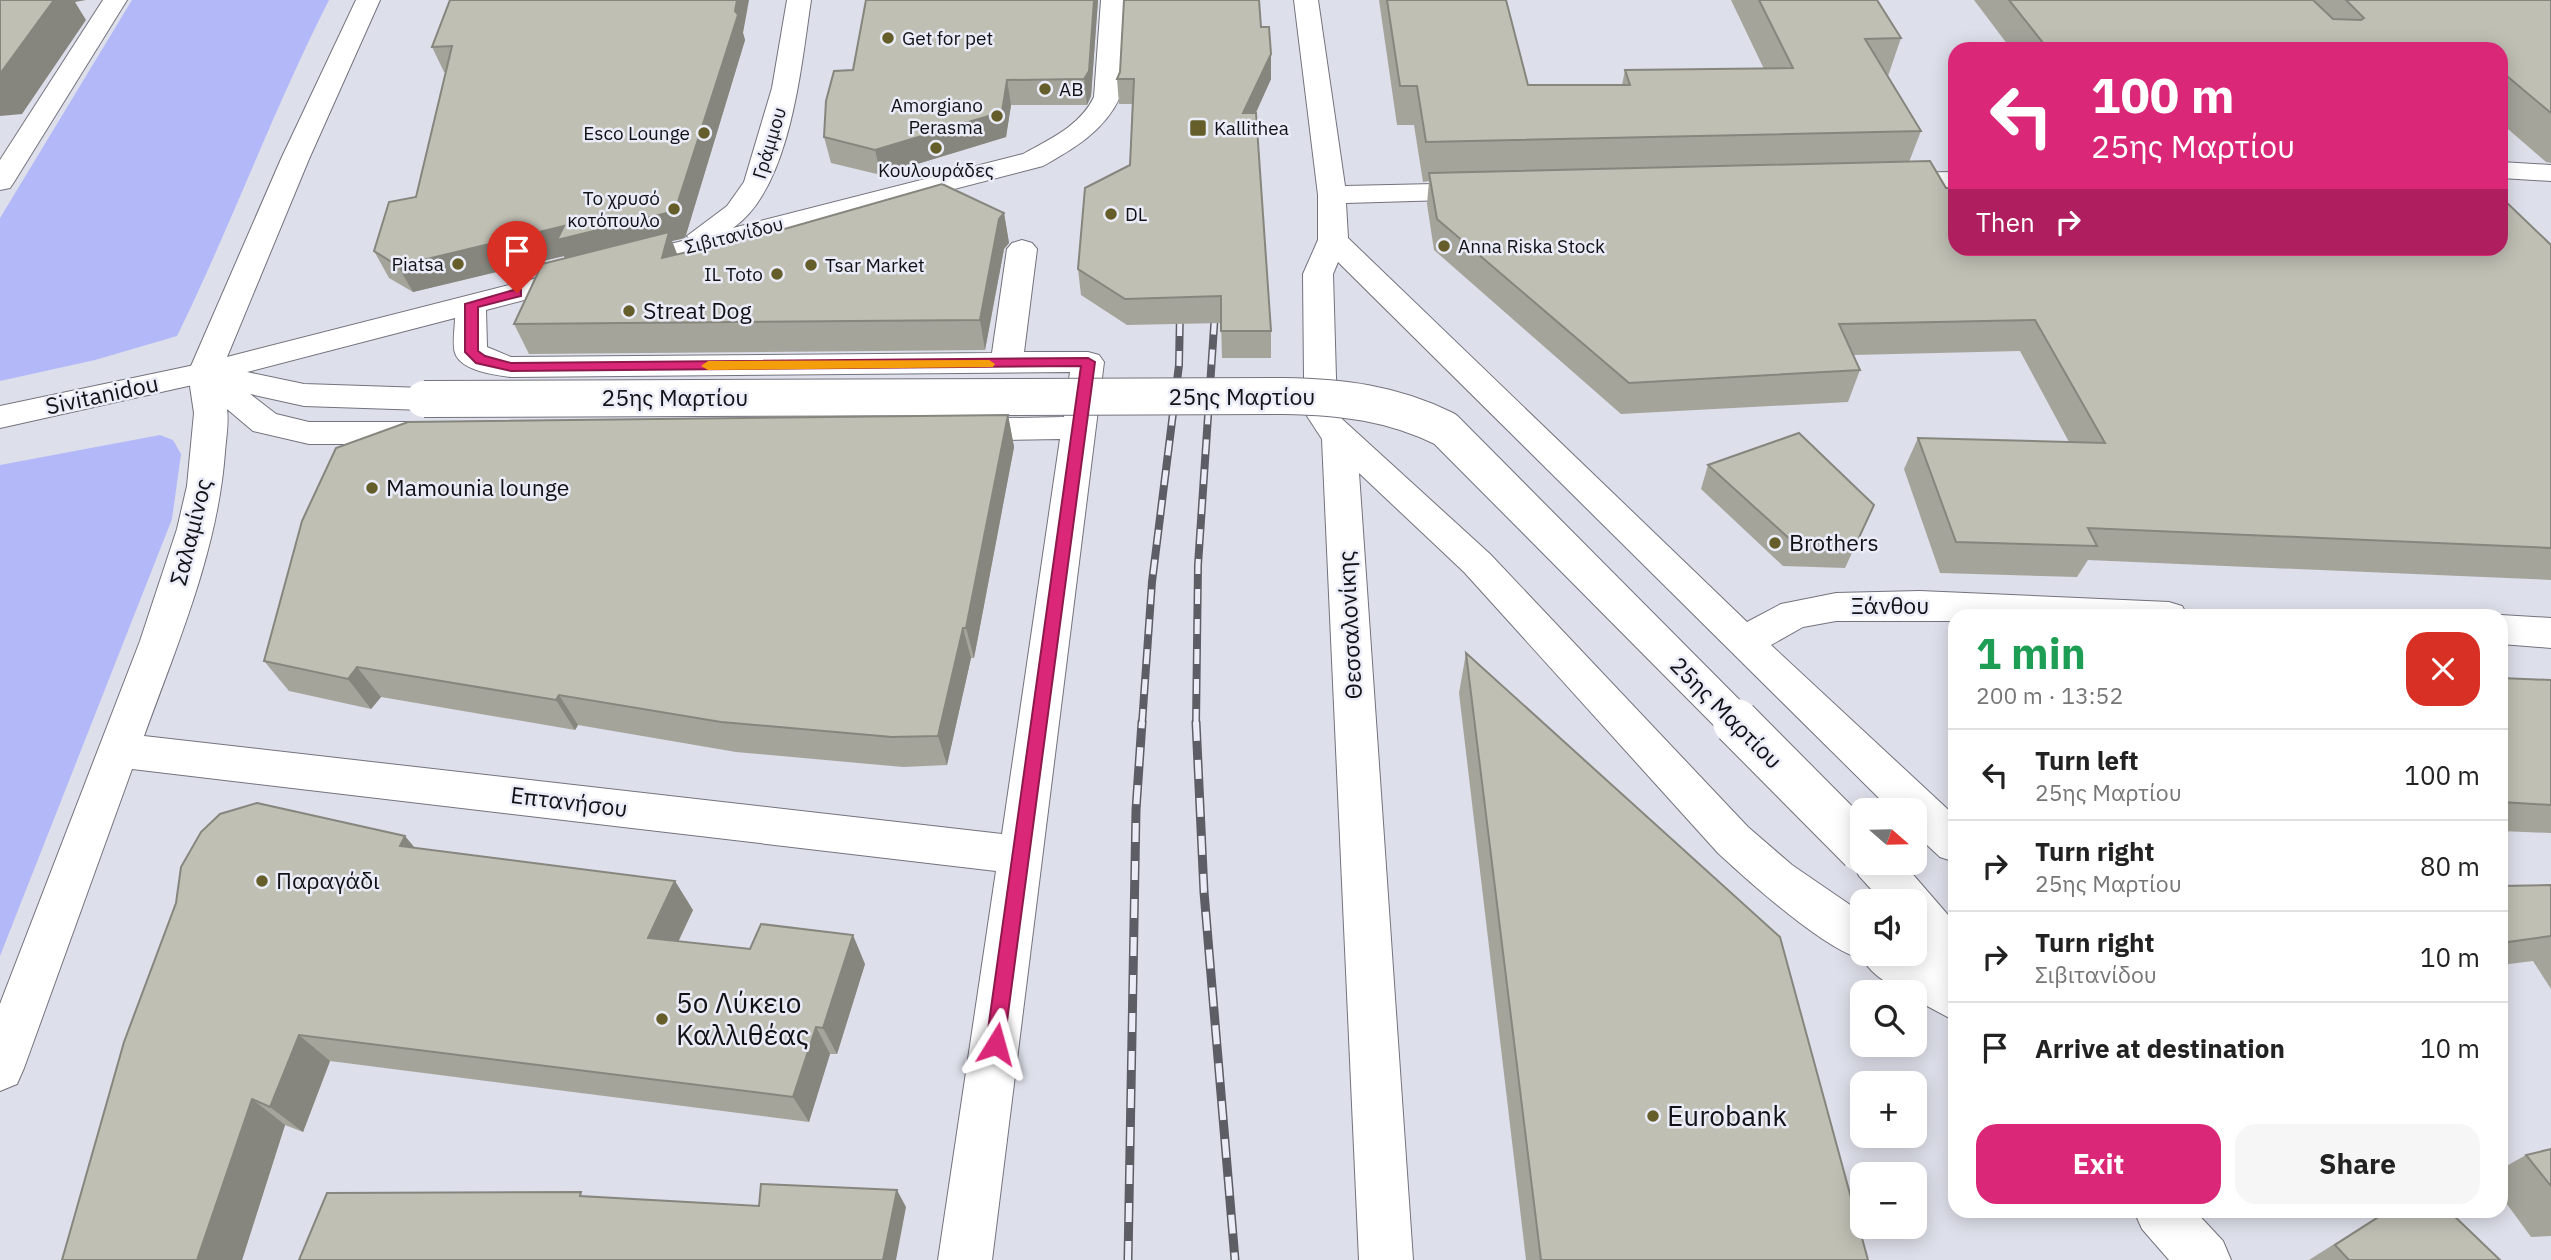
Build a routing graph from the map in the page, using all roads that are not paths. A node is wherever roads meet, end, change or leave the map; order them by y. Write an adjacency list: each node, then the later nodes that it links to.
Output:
1 (368, 0): 19 (street)
2 (799, 0): 15 (street, Γράμμου)
3 (1113, 0): 15 (street, Σιβιτανίδου)
4 (1306, 0): 13 (street, Θεσσαλονίκης)
5 (113, 3): 6 (street); 10 (street)
6 (83, 10)
7 (2508, 170): 8 (street)
8 (2551, 173)
9 (1948, 180): 11 (street)
10 (0, 182)
11 (1858, 182)
12 (1512, 191): 13 (street)
13 (1332, 195): 14 (street, Θεσσαλονίκης)
14 (1333, 240): 24 (street, Θεσσαλονίκης); 28 (street)
15 (679, 249): 17 (street, Σιβιτανίδου)
16 (1022, 249): 18 (street)
17 (471, 304): 18 (street, 25ης Μαρτίου); 19 (street, Σιβιτανίδου)
18 (1006, 364): 21 (street, 25ης Μαρτίου)
19 (204, 373): 20 (street, Sivitanidou); 23 (street); 29 (street, Σαλαμίνος); 30 (street, 25ης Μαρτίου, bridge)
20 (0, 417)
21 (1079, 428): 22 (street); 32 (street)
22 (922, 430)
23 (462, 432)
24 (1339, 434): 36 (street, 25ης Μαρτίου); 43 (street, Θεσσαλονίκης)
25 (2011, 609): 28 (street, Ξάνθου)
26 (2508, 630): 27 (street)
27 (2551, 633)
28 (1743, 642): 31 (street)
29 (117, 750): 32 (street, Επτανήσου); 40 (street, Σαλαμίνος)
30 (1850, 837)
31 (1948, 837)
32 (1022, 855): 42 (street)
33 (1886, 875): 34 (street)
34 (1899, 889)
35 (1927, 922): 37 (street)
36 (1850, 931)
37 (1948, 949)
38 (1903, 966): 39 (street)
39 (1948, 995)
40 (0, 1068)
41 (2166, 1218): 44 (street)
42 (965, 1260)
43 (1386, 1260)
44 (2204, 1260)

